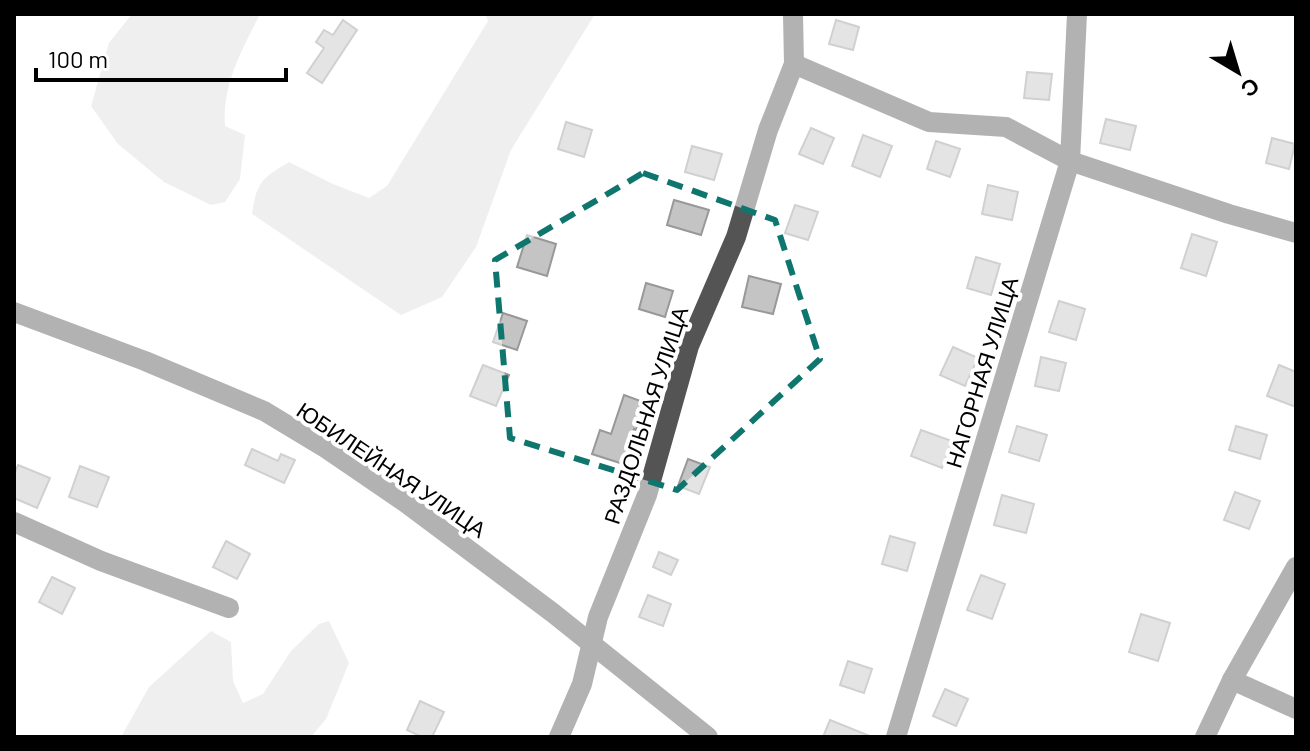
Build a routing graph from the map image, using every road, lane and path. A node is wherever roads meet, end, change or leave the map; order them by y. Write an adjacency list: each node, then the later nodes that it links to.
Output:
1 (793, 14): 3 (street, РАЗДОЛЬНАЯ УЛИЦА)
2 (1077, 14): 4 (street, НАГОРНАЯ УЛИЦА)
3 (794, 64): 4 (street); 10 (street, РАЗДОЛЬНАЯ УЛИЦА)
4 (1070, 161): 5 (street); 15 (street, НАГОРНАЯ УЛИЦА)
5 (1296, 233)
6 (14, 312): 10 (street, ЮБИЛЕЙНАЯ УЛИЦА)
7 (14, 522): 9 (street)
8 (1296, 567): 11 (street)
9 (229, 608)
10 (591, 644): 13 (street, РАЗДОЛЬНАЯ УЛИЦА); 14 (street, ЮБИЛЕЙНАЯ УЛИЦА)
11 (1232, 680): 12 (street); 16 (street)
12 (1296, 709)
13 (559, 737)
14 (708, 737)
15 (896, 737)
16 (1205, 737)

